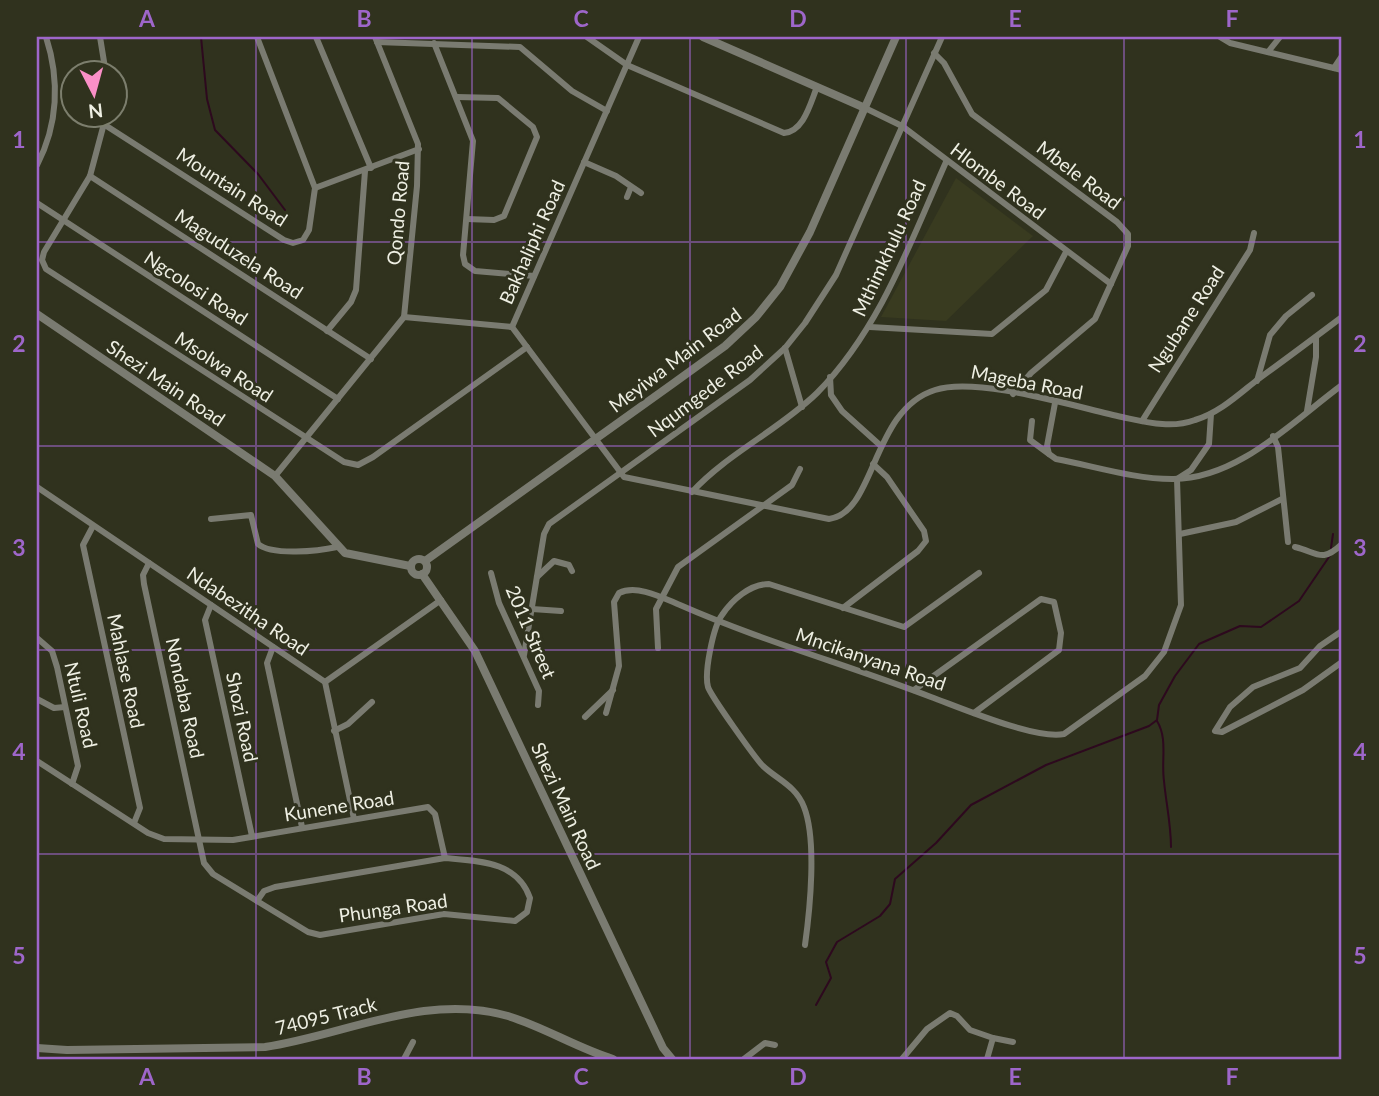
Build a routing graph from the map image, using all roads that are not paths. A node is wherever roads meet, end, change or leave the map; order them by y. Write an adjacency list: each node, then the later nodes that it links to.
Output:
1 (46, 37): 31 (street)
2 (100, 37): 17 (street)
3 (257, 37): 35 (street, Mountain Road)
4 (316, 37): 32 (street)
5 (587, 37): 18 (street)
6 (639, 37): 18 (street, Bakhaliphi Road)
7 (704, 37): 21 (street)
8 (896, 37): 23 (street, Meyiwa Main Road)
9 (942, 37): 15 (street, Nqumgede Road)
10 (1220, 37): 14 (street)
11 (1280, 37): 14 (street)
12 (376, 39): 13 (street); 28 (street, Qondo Road)
13 (434, 43): 22 (street); 24 (street)
14 (1268, 52): 19 (street)
15 (934, 53): 25 (street, Nqumgede Road); 44 (street, Mbele Road)
16 (1342, 56): 19 (street)
17 (104, 60)
18 (627, 65): 21 (street); 24 (street, Bakhaliphi Road)
19 (1334, 68): 20 (street)
20 (1342, 70)
21 (817, 87): 23 (street)
22 (457, 97): 39 (street); 39 (street)
23 (864, 108): 25 (street, Hlombe Road); 69 (street, Meyiwa Main Road)
24 (607, 111): 29 (street, Bakhaliphi Road)
25 (902, 126): 30 (street, Hlombe Road); 54 (street, Nqumgede Road)
26 (103, 130): 33 (street, Msolwa Road)
27 (114, 130): 35 (street, Mountain Road)
28 (419, 149): 32 (street); 47 (street, Qondo Road)
29 (584, 162): 34 (street); 43 (street, Bakhaliphi Road)
30 (946, 162): 42 (street, Hlombe Road); 50 (street, Mthimkhulu Road)
31 (37, 165)
32 (368, 170): 35 (street); 51 (street)
33 (89, 176): 40 (street, Msolwa Road); 51 (street, Maguduzela Road)
34 (631, 187): 36 (street); 37 (street)
35 (315, 188)
36 (641, 193)
37 (627, 197)
38 (37, 203): 40 (street, Ngcolosi Road)
39 (467, 219): 43 (street)
40 (64, 221): 60 (street, Ngcolosi Road); 68 (street, Msolwa Road)
41 (1254, 233): 66 (street, Ngubane Road)
42 (1066, 252): 44 (street, Hlombe Road); 50 (street)
43 (534, 276): 49 (street, Bakhaliphi Road)
44 (1111, 284): 59 (street, Mbele Road)
45 (1312, 295): 57 (street)
46 (37, 314): 75 (street, Shezi Main Road)
47 (404, 317): 49 (street, Bakhaliphi Road); 55 (street)
48 (1342, 317): 52 (street, Mageba Road)
49 (512, 327): 53 (street)
50 (870, 327): 56 (street, Mthimkhulu Road)
51 (327, 331): 55 (street, Maguduzela Road)
52 (1316, 337): 57 (street, Mageba Road); 63 (street)
53 (527, 347): 68 (street, Msolwa Road); 69 (street)
54 (785, 348): 62 (street); 74 (street, Nqumgede Road)
55 (371, 359): 60 (street)
56 (830, 377): 62 (street, Mthimkhulu Road); 70 (street)
57 (1257, 380): 64 (street, Mageba Road)
58 (1342, 385): 63 (street)
59 (1013, 394): 61 (street, Mageba Road); 70 (street, Mageba Road)
60 (338, 399): 68 (street)
61 (1055, 403): 66 (street, Mageba Road); 71 (street)
62 (802, 407): 78 (street, Mthimkhulu Road)
63 (1307, 411): 67 (street)
64 (1210, 414): 66 (street, Mageba Road); 76 (street)
65 (1032, 421): 71 (street)
66 (1142, 421)
67 (1273, 436): 76 (street); 79 (street)
68 (306, 439): 75 (street)
69 (594, 440): 74 (street); 88 (street, Meyiwa Main Road)
70 (881, 446): 72 (street, Mageba Road)
71 (1049, 454): 76 (street)
72 (873, 464): 80 (street, Mageba Road); 99 (street)
73 (800, 469): 80 (street)
74 (619, 474): 78 (street, Mageba Road); 95 (street, Nqumgede Road)
75 (275, 476): 86 (street, Shezi Main Road)
76 (1177, 479): 83 (street, Mncikanyana Road)
77 (37, 487): 82 (street, Ndabezitha Road)
78 (692, 492): 80 (street, Mageba Road)
79 (1282, 499): 83 (street); 84 (street)
80 (762, 506): 96 (street)
81 (211, 519): 86 (street)
82 (93, 526): 89 (street, Ndabezitha Road); 123 (street, Mahlase Road)
83 (1180, 534): 117 (street, Mncikanyana Road)
84 (1288, 542)
85 (1342, 544): 87 (street)
86 (337, 547): 90 (street, Shezi Main Road)
87 (1295, 547)
88 (425, 561): 90 (street, Shezi Main Road); 94 (street)
89 (149, 563): 98 (street, Ndabezitha Road); 126 (street, Nondaba Road)
90 (410, 566): 94 (street, Shezi Main Road)
91 (572, 571): 95 (street)
92 (491, 573): 107 (street, 2011 Street)
93 (979, 573): 99 (street, Mncikanyana Road)
94 (422, 574): 97 (street, Shezi Main Road)
95 (537, 577): 100 (street, Nqumgede Road)
96 (661, 597): 102 (street); 106 (street); 110 (street)
97 (441, 600): 109 (street); 135 (street, Shezi Main Road)
98 (211, 605): 105 (street, Ndabezitha Road); 125 (street, Shozi Road)
99 (843, 608): 102 (street, Mncikanyana Road)
100 (532, 609): 101 (street); 107 (street, Nqumgede Road)
101 (561, 611)
102 (717, 622): 111 (street, Mncikanyana Road); 129 (street)
103 (1342, 631): 108 (street)
104 (37, 638): 115 (street, Ntuli Road)
105 (273, 647): 109 (street, Ndabezitha Road); 124 (street)
106 (657, 648)
107 (524, 655): 114 (street, 2011 Street)
108 (1342, 662)
109 (325, 682): 119 (street)
110 (615, 689): 116 (street); 118 (street)
111 (914, 690): 117 (street, Mncikanyana Road); 117 (street)
112 (37, 699): 115 (street)
113 (372, 702): 119 (street)
114 (538, 705)
115 (65, 707): 121 (street, Ntuli Road)
116 (606, 713)
117 (974, 713)
118 (585, 717)
119 (334, 731): 122 (street)
120 (37, 761): 121 (street, Kunene Road)
121 (72, 783): 123 (street, Kunene Road)
122 (354, 819): 124 (street, Kunene Road); 127 (street, Kunene Road)
123 (134, 823): 126 (street, Kunene Road)
124 (302, 827): 125 (street, Kunene Road)
125 (252, 836): 126 (street, Kunene Road)
126 (200, 840): 128 (street)
127 (445, 858): 128 (street, Phunga Road); 128 (street, Phunga Road)
128 (257, 901)
129 (805, 945)
130 (993, 1038): 132 (street); 139 (street); 140 (street)
131 (413, 1042): 136 (street)
132 (1013, 1042)
133 (775, 1045): 138 (street)
134 (37, 1048): 137 (street, 74095 Track)
135 (669, 1058)
136 (404, 1059)
137 (612, 1059)
138 (744, 1059)
139 (902, 1059)
140 (987, 1059)

